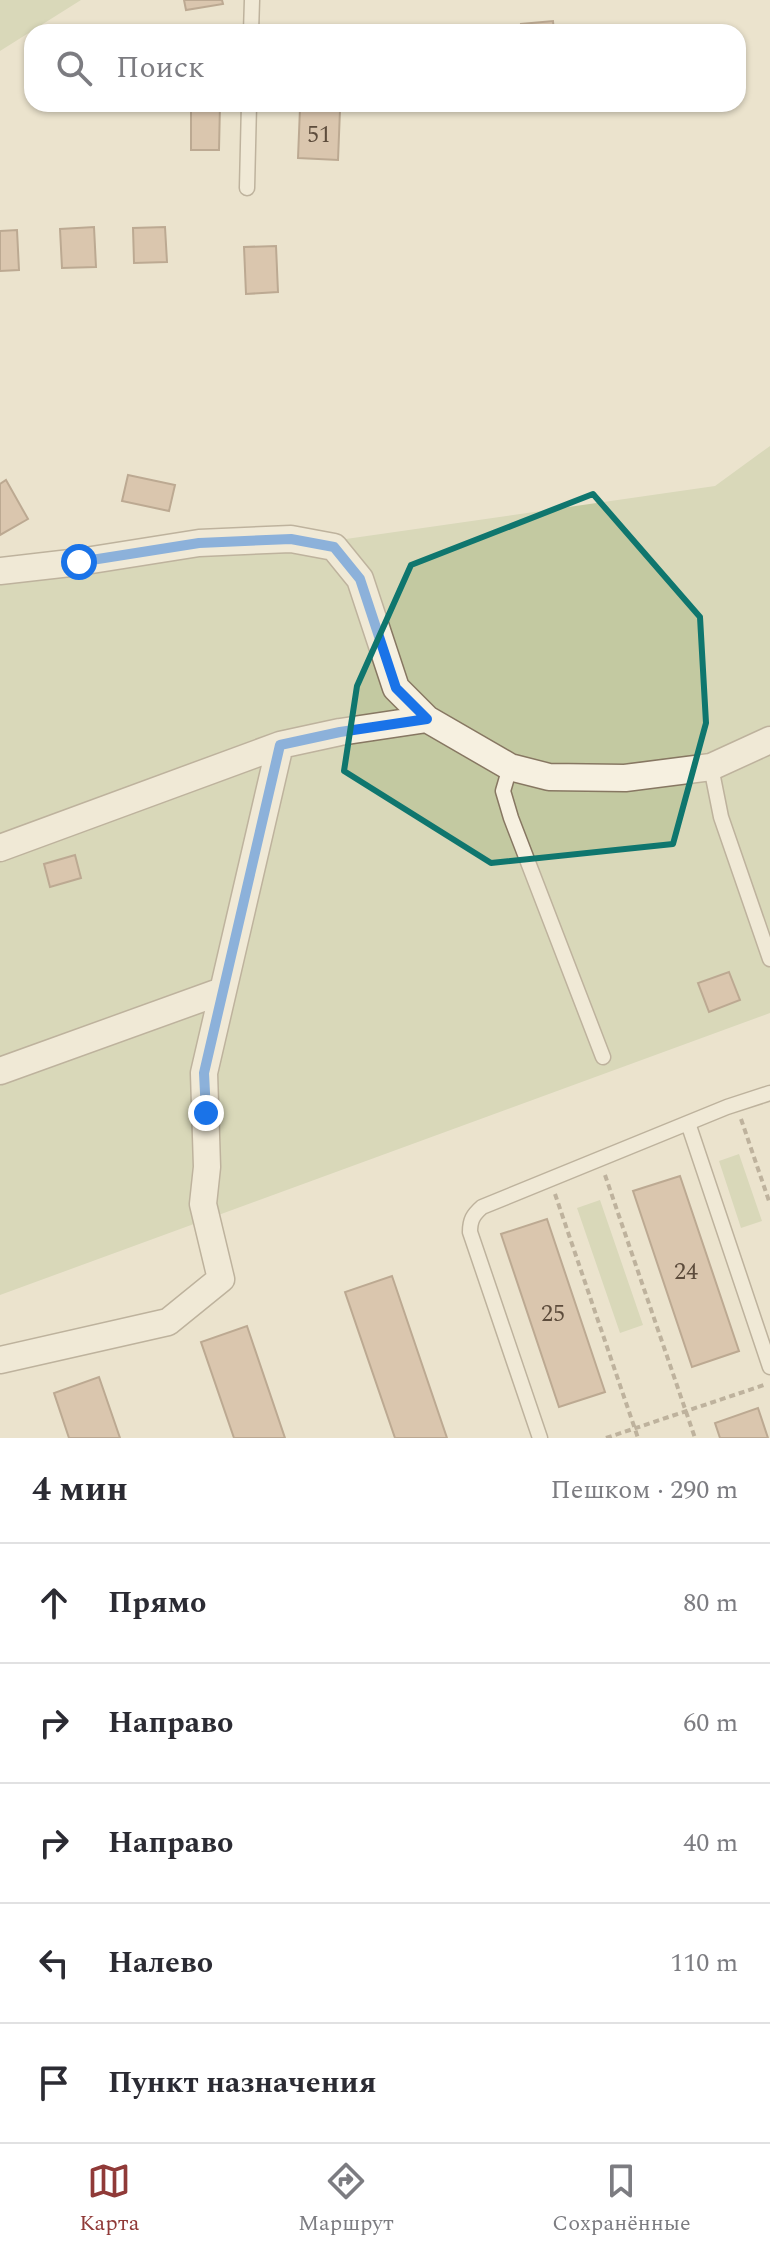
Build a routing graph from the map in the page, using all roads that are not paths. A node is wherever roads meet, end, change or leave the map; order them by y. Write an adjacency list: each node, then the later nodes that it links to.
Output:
1 (252, 0): 2 (lane)
2 (251, 24)
3 (249, 112): 4 (lane)
4 (247, 188)
5 (0, 571): 6 (street)
6 (427, 719): 8 (street); 9 (street)
7 (770, 740): 10 (street)
8 (280, 745): 11 (street); 13 (street)
9 (510, 767): 10 (street); 14 (lane)
10 (711, 767): 12 (lane)
11 (0, 848)
12 (770, 959)
13 (222, 991): 15 (street); 18 (street)
14 (603, 1057)
15 (0, 1071)
16 (770, 1093): 17 (lane)
17 (688, 1123): 19 (lane); 20 (lane)
18 (0, 1360)
19 (770, 1367)
20 (540, 1438)

